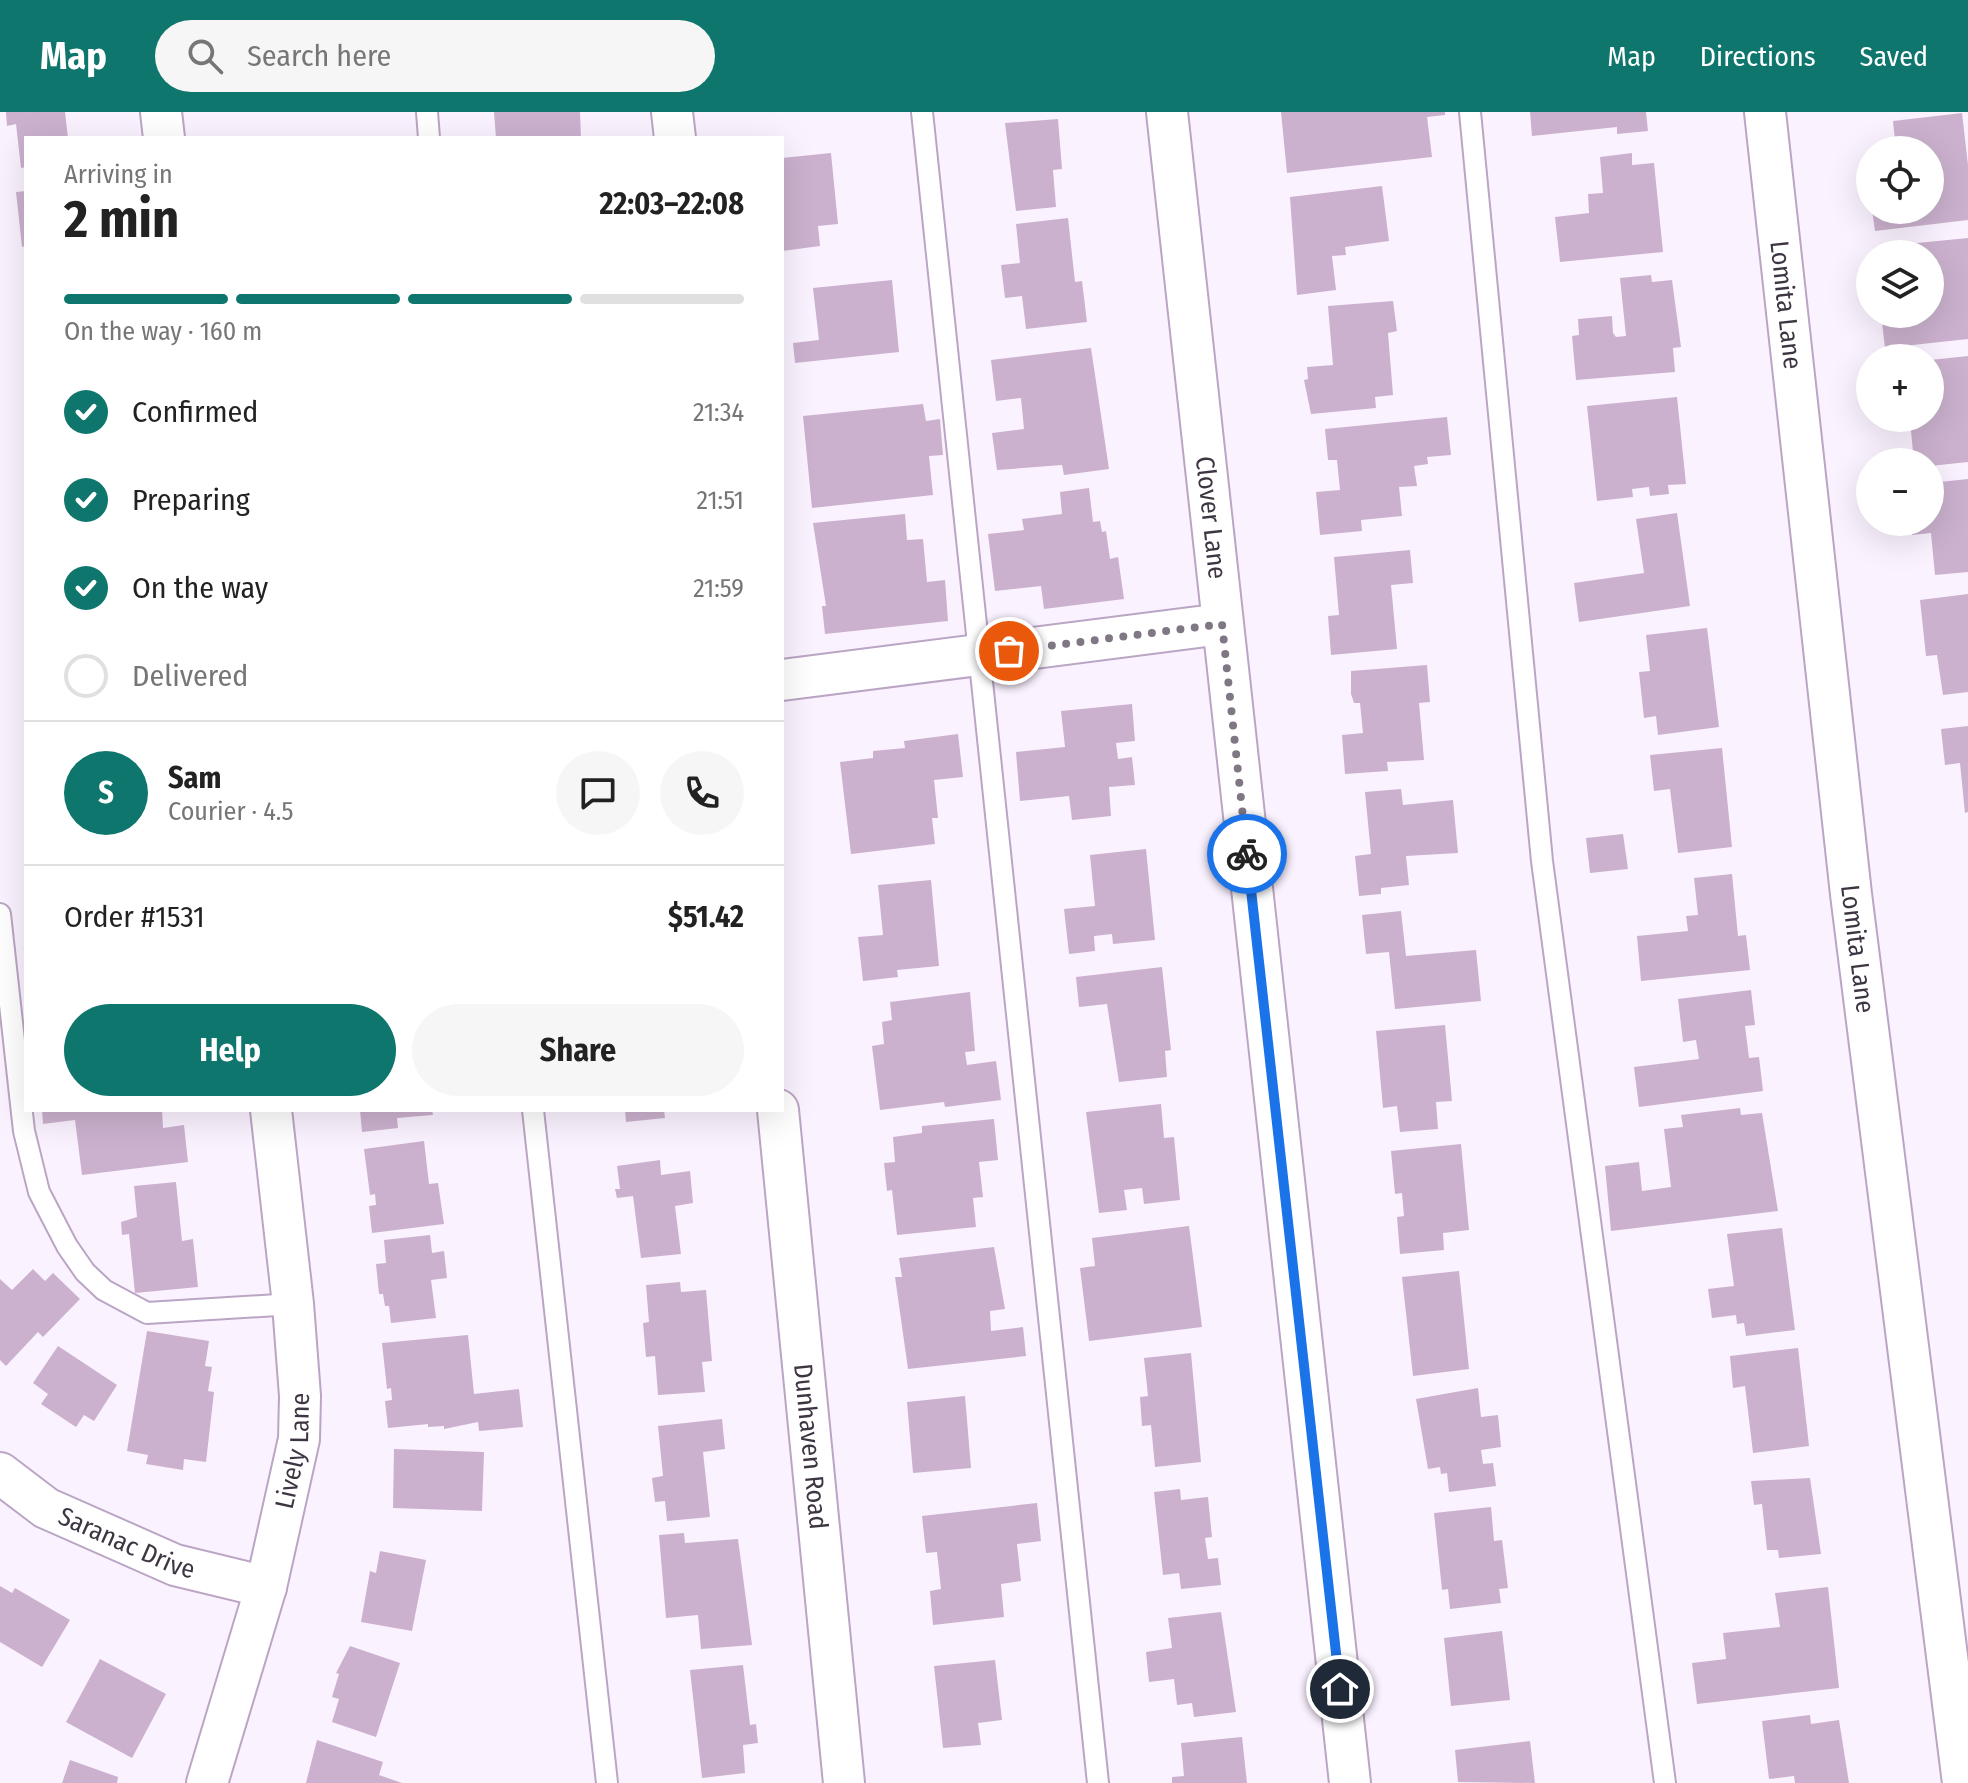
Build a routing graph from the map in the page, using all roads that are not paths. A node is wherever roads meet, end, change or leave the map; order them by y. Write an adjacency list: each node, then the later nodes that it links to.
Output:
1 (161, 112): 8 (street)
2 (427, 112): 9 (lane)
3 (672, 112): 10 (street)
4 (922, 112): 12 (lane)
5 (1167, 112): 11 (street, Clover Lane)
6 (1470, 112): 26 (lane)
7 (1765, 112): 27 (street, Lomita Lane)
8 (164, 136)
9 (429, 136)
10 (675, 136)
11 (1222, 624): 12 (street); 25 (street, Clover Lane)
12 (979, 655): 13 (street); 24 (lane)
13 (784, 680)
14 (0, 914): 18 (lane)
15 (271, 1112): 18 (street, Lively Lane)
16 (533, 1112): 22 (lane)
17 (778, 1112): 23 (street, Dunhaven Road)
18 (293, 1304): 20 (street, Lively Lane)
19 (0, 1473): 20 (street, Saranac Drive)
20 (266, 1587): 21 (street, Lively Lane)
21 (207, 1783)
22 (607, 1783)
23 (844, 1783)
24 (1098, 1783)
25 (1350, 1783)
26 (1665, 1783)
27 (1963, 1783)

